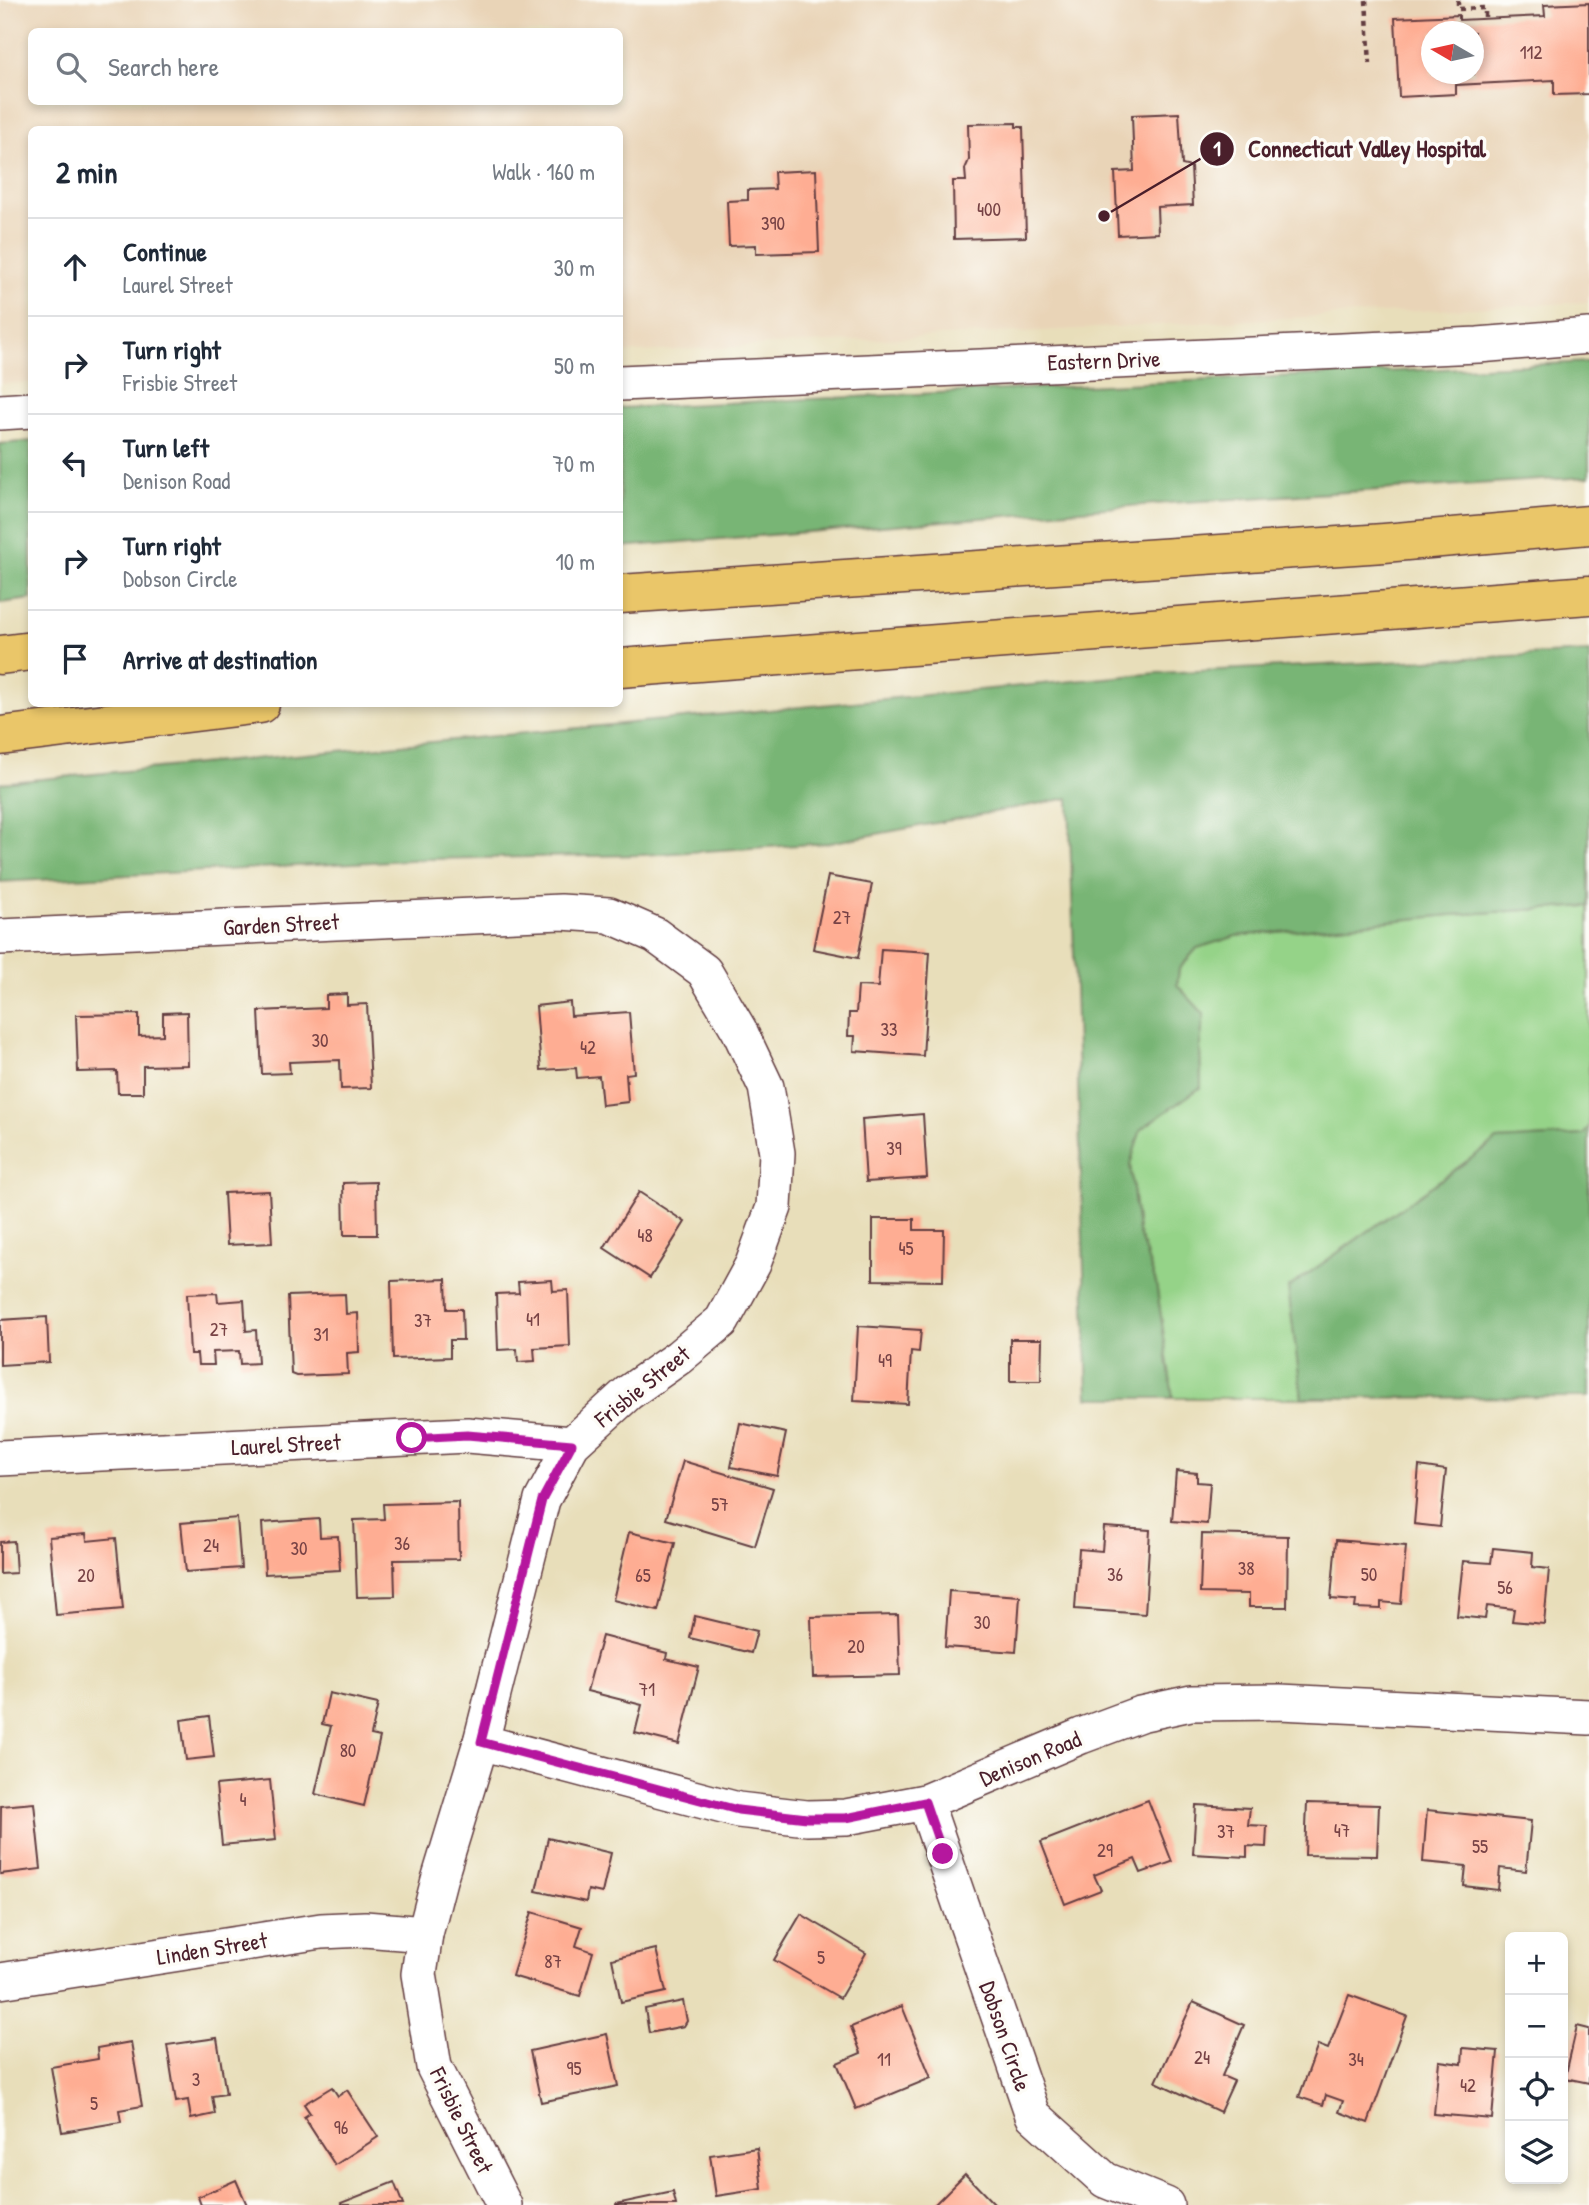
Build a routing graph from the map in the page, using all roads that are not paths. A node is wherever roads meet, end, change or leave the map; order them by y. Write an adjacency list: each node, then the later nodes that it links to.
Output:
1 (1589, 336): 2 (street, Eastern Drive)
2 (623, 383)
3 (28, 410): 4 (street)
4 (0, 412)
5 (1589, 525): 6 (highway)
6 (623, 594)
7 (1589, 595): 10 (highway)
8 (28, 652): 9 (highway)
9 (0, 655)
10 (623, 668)
11 (236, 707): 12 (highway)
12 (0, 736)
13 (561, 912): 14 (street, Garden Street); 15 (street, Frisbie Street)
14 (0, 937)
15 (572, 1444): 16 (street, Laurel Street); 18 (street, Frisbie Street)
16 (0, 1458)
17 (1589, 1717): 19 (street, Denison Road)
18 (481, 1742): 19 (street, Denison Road); 20 (street, Frisbie Street)
19 (925, 1802): 23 (street, Dobson Circle)
20 (425, 1934): 21 (street, Linden Street); 22 (street, Frisbie Street)
21 (0, 1981)
22 (504, 2205)
23 (1167, 2205)

